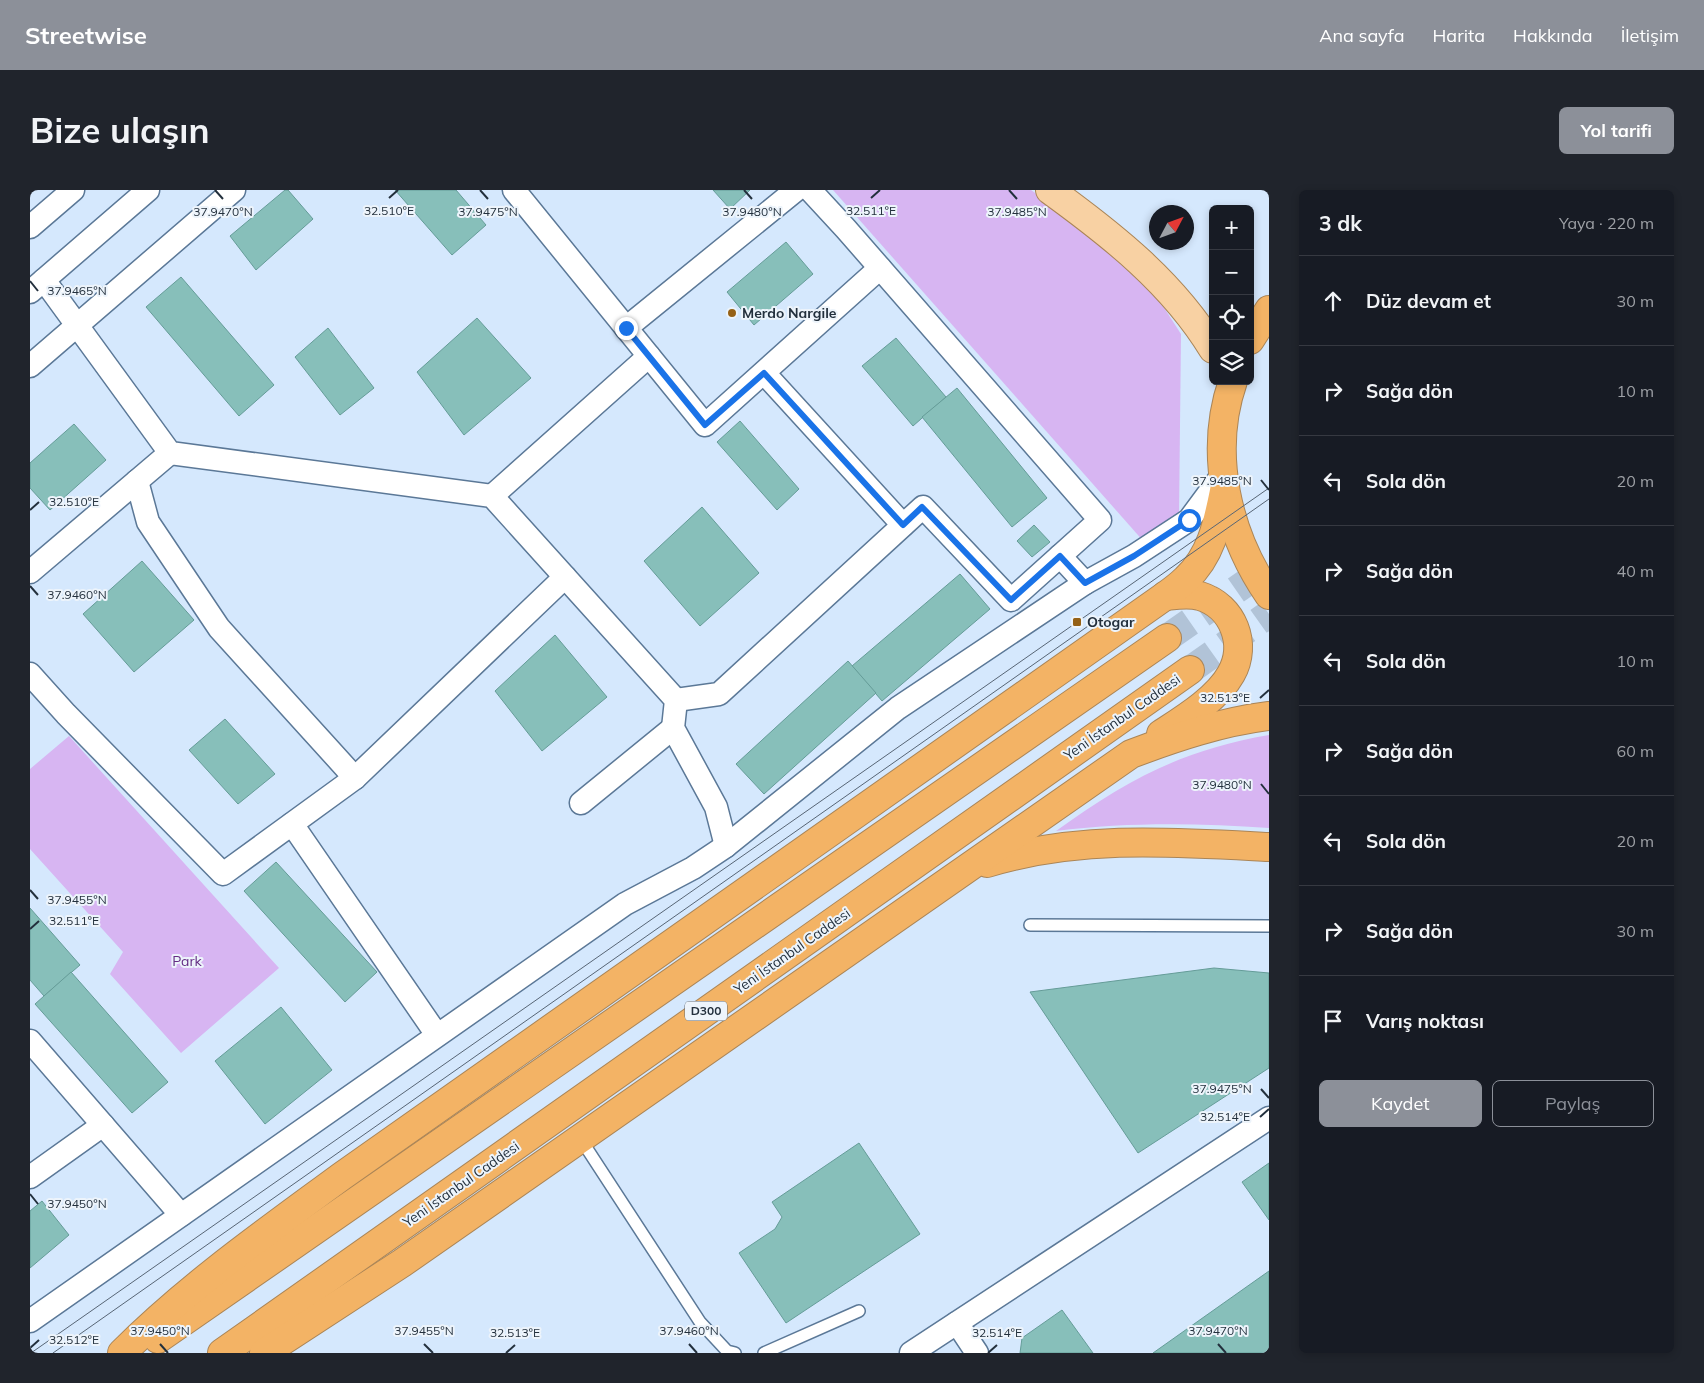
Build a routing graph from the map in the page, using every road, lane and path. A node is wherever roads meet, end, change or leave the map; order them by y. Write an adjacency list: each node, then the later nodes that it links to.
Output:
1 (73, 190): 8 (street)
2 (148, 190): 10 (street)
3 (234, 190): 12 (street)
4 (514, 190): 13 (street)
5 (796, 190): 13 (street)
6 (810, 190): 9 (street)
7 (1050, 190): 15 (main road)
8 (32, 221)
9 (880, 268): 18 (street); 27 (street)
10 (37, 286): 12 (street)
11 (1269, 310): 14 (highway)
12 (78, 324): 17 (street); 22 (street)
13 (626, 328): 16 (street)
14 (1254, 334)
15 (1209, 343)
16 (649, 356): 18 (street); 25 (street)
17 (30, 366)
18 (764, 373): 26 (street)
19 (1221, 385): 21 (main road)
20 (1232, 385): 21 (highway)
21 (1225, 415): 23 (highway)
22 (170, 453): 24 (street); 25 (street)
23 (1224, 480): 30 (street); 31 (highway); 32 (highway)
24 (137, 481): 28 (street); 40 (street)
25 (492, 496): 29 (street)
26 (903, 525): 27 (street); 36 (street)
27 (1060, 556): 30 (street)
28 (30, 572)
29 (565, 577): 36 (street); 40 (street)
30 (1085, 583): 43 (street)
31 (1269, 595)
32 (1165, 596): 39 (highway); 58 (highway)
33 (1167, 638): 59 (highway)
34 (1190, 670): 60 (highway, Yeni İstanbul Caddesi / D300)
35 (30, 674): 42 (street)
36 (676, 700): 38 (street)
37 (1269, 716): 39 (highway)
38 (673, 728): 41 (street); 43 (street)
39 (1131, 754): 45 (highway)
40 (355, 778): 42 (street)
41 (581, 804)
42 (292, 824): 48 (street)
43 (726, 846): 48 (street)
44 (1269, 847): 45 (highway)
45 (958, 875): 52 (highway)
46 (1030, 925): 47 (lane)
47 (1269, 926)
48 (437, 1035): 54 (street)
49 (30, 1041): 51 (street)
50 (1269, 1118): 57 (street)
51 (104, 1125): 53 (street); 54 (street)
52 (580, 1138): 61 (highway); 62 (lane)
53 (30, 1177)
54 (181, 1215): 56 (street)
55 (859, 1312): 63 (lane)
56 (30, 1321)
57 (957, 1323): 64 (street); 65 (street)
58 (122, 1353)
59 (137, 1353)
60 (222, 1353)
61 (264, 1353)
62 (735, 1353)
63 (764, 1353)
64 (911, 1353)
65 (978, 1353)

